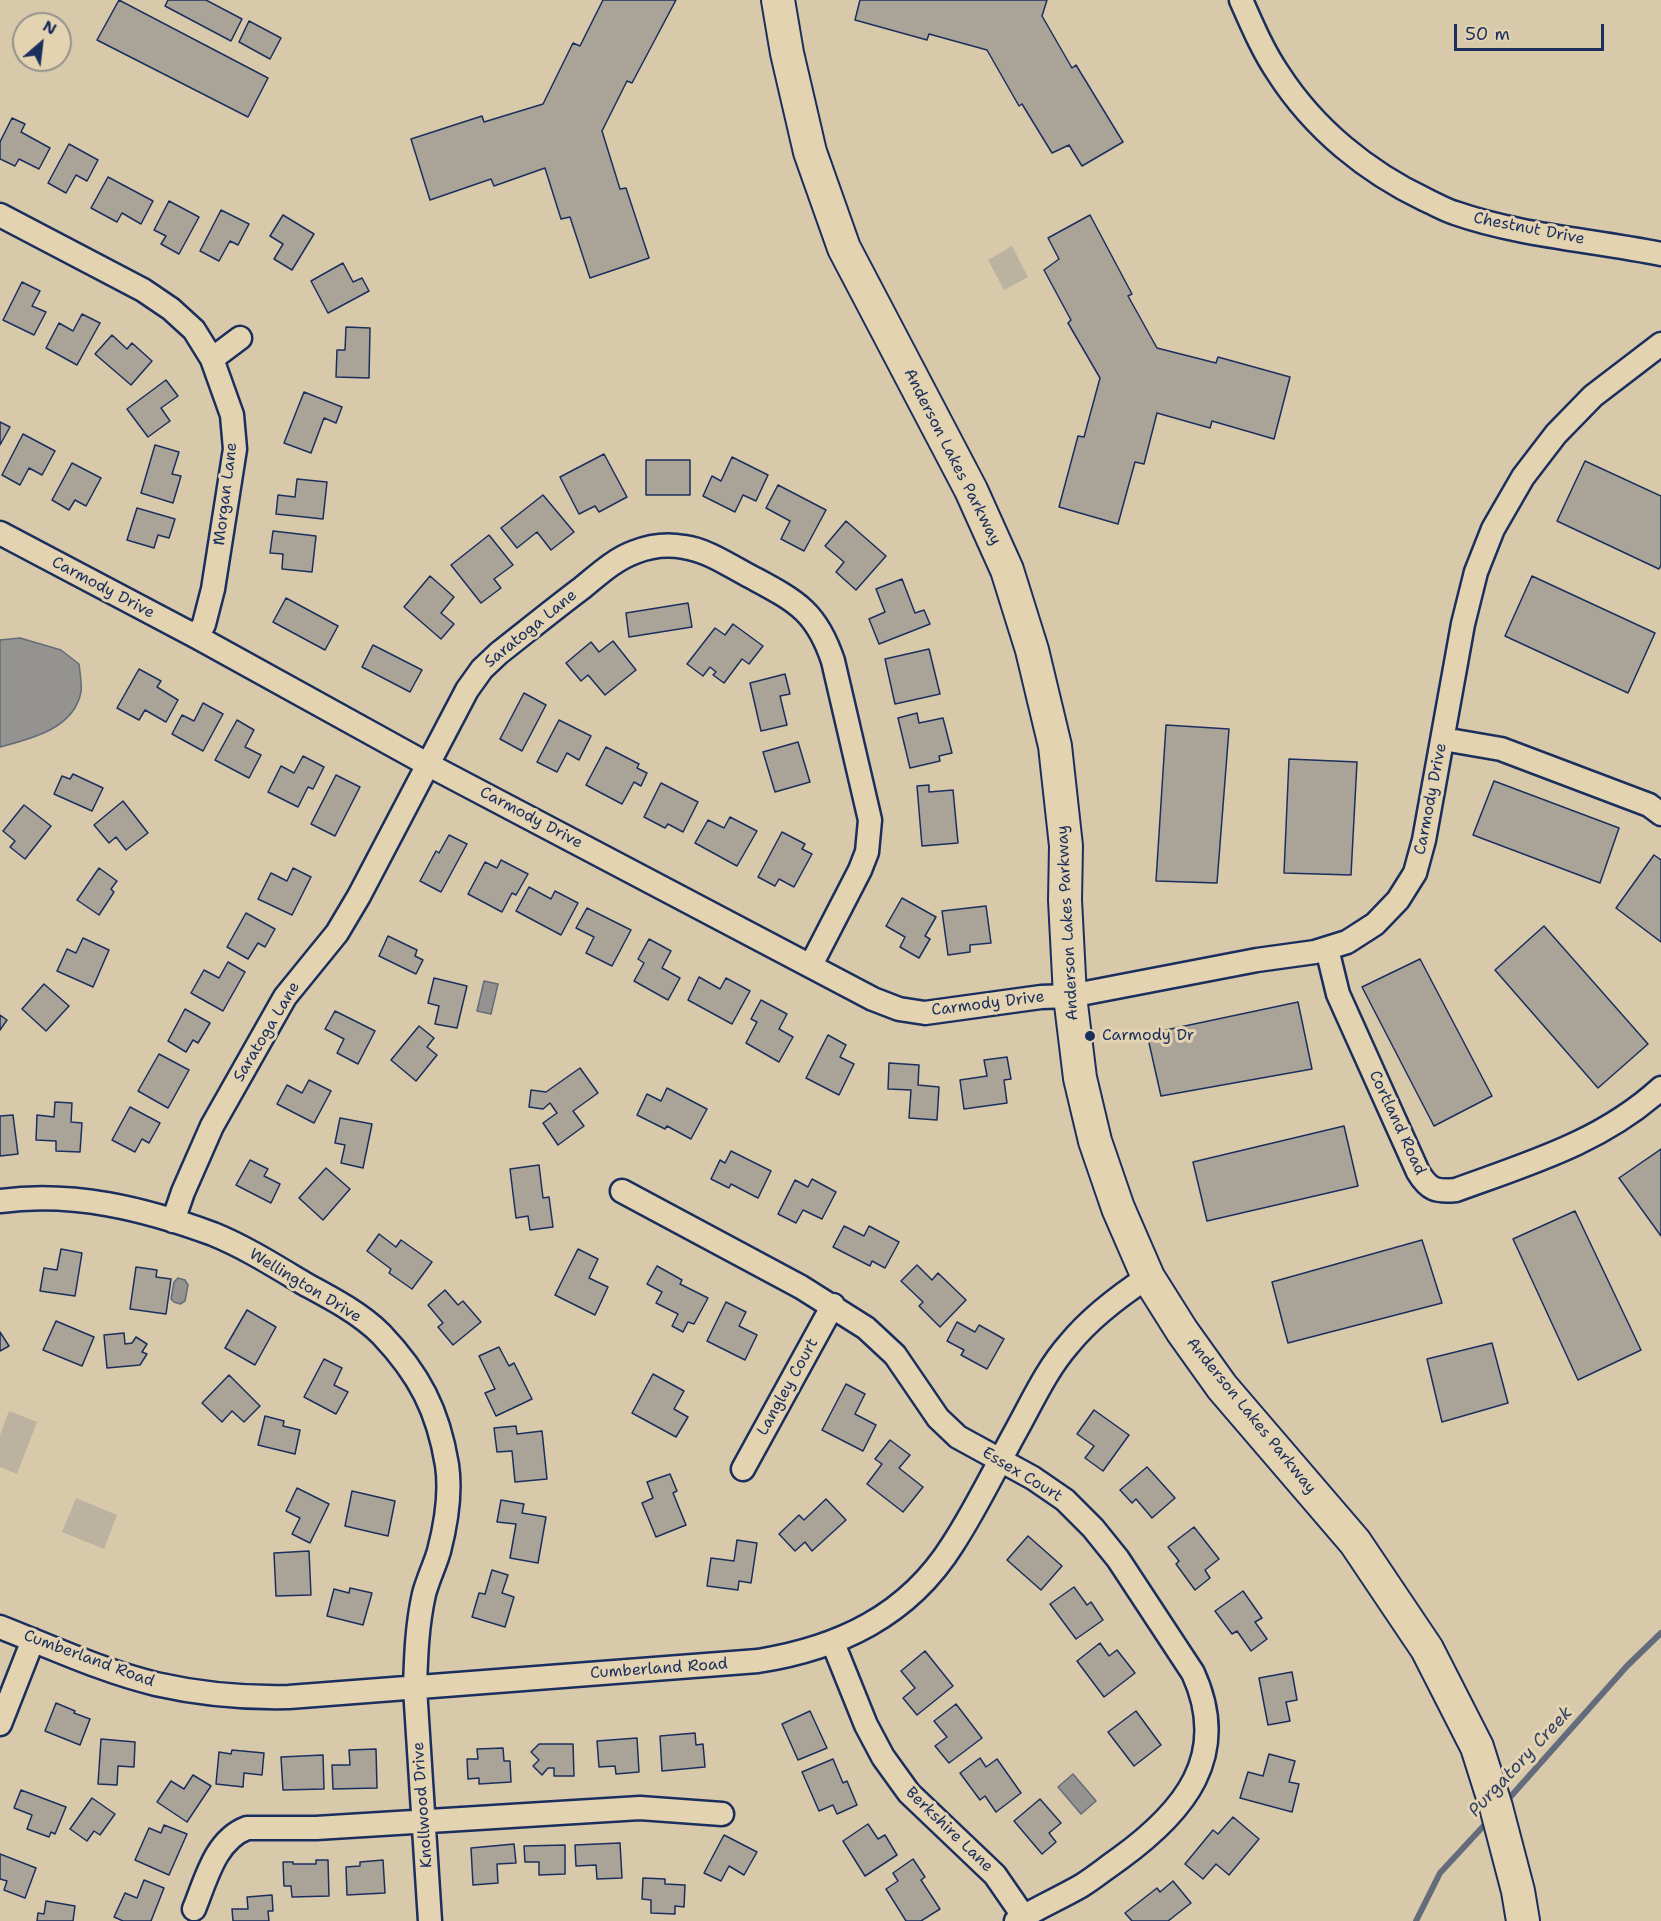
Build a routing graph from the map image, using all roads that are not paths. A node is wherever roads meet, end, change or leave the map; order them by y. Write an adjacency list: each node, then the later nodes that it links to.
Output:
1 (778, 0): 15 (street, Anderson Lakes Parkway)
2 (1241, 0): 4 (street, Chestnut Drive)
3 (0, 214): 7 (street, Morgan Lane)
4 (1661, 254)
5 (240, 338): 7 (street)
6 (1661, 344): 10 (street, Carmody Drive)
7 (212, 359): 9 (street, Morgan Lane)
8 (0, 534): 9 (street, Carmody Drive)
9 (197, 638): 11 (street, Carmody Drive)
10 (1443, 739): 12 (street); 13 (street, Carmody Drive)
11 (427, 764): 14 (street, Carmody Drive); 14 (street, Saratoga Lane); 19 (street, Saratoga Lane)
12 (1661, 814)
13 (1327, 949): 15 (street, Carmody Drive); 16 (street, Cortland Road)
14 (811, 965): 15 (street, Carmody Drive)
15 (1070, 996): 20 (street, Anderson Lakes Parkway)
16 (1661, 1088)
17 (622, 1191): 21 (street, Essex Court)
18 (0, 1201): 19 (street, Wellington Drive)
19 (173, 1221): 27 (street, Wellington Drive)
20 (1148, 1277): 22 (street, Cumberland Road); 34 (street, Anderson Lakes Parkway)
21 (833, 1305): 22 (street, Essex Court); 23 (street, Langley Court)
22 (1000, 1461): 26 (street, Cumberland Road); 32 (street, Essex Court)
23 (743, 1469)
24 (0, 1627): 25 (street, Cumberland Road)
25 (33, 1640): 27 (street, Cumberland Road); 28 (street)
26 (833, 1643): 27 (street, Cumberland Road); 32 (street, Berkshire Lane)
27 (415, 1688): 30 (street, Knollwood Drive)
28 (0, 1724)
29 (722, 1814): 30 (street)
30 (424, 1822): 31 (street); 33 (street, Knollwood Drive)
31 (194, 1909)
32 (1020, 1919)
33 (430, 1921)
34 (1523, 1921)

